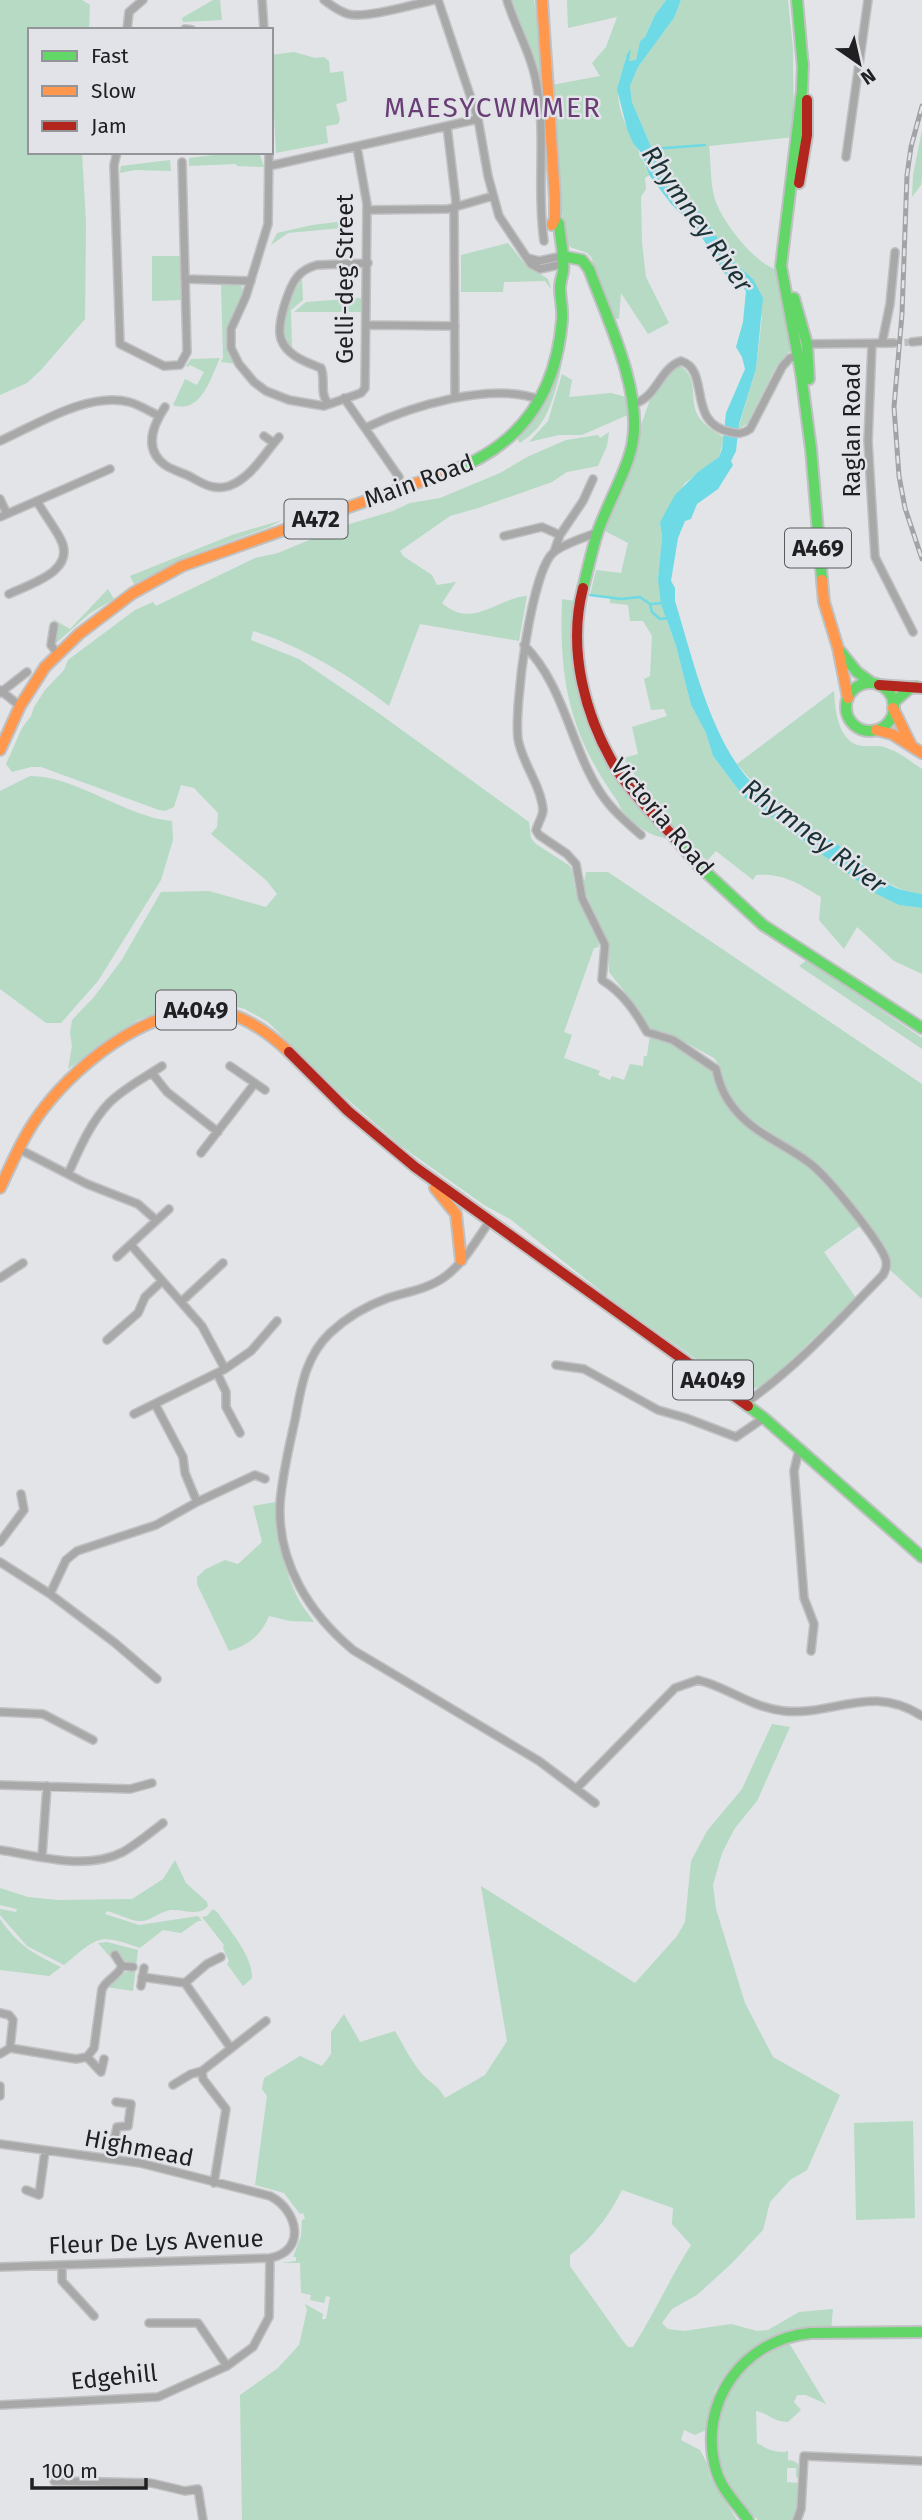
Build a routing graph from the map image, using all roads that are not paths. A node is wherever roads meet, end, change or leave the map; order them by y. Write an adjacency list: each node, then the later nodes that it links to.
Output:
1 (144, 0): 9 (street)
2 (262, 0): 10 (street)
3 (324, 0): 4 (street)
4 (436, 0): 12 (street)
5 (507, 0): 23 (street)
6 (542, 0): 24 (main road, Main Road / A472)
7 (797, 0): 11 (main road, A469)
8 (868, 0): 17 (street)
9 (127, 28)
10 (264, 28)
11 (803, 63): 37 (main road, A469); 39 (main road, A469)
12 (478, 119): 13 (street); 20 (street)
13 (447, 126): 14 (street); 21 (street)
14 (357, 147): 19 (street); 22 (street, Gelli-deg Street)
15 (117, 154): 29 (street)
16 (269, 154): 19 (street)
17 (846, 157)
18 (182, 162): 29 (street)
19 (269, 166): 30 (street)
20 (493, 197): 21 (street); 28 (street)
21 (455, 206): 22 (street); 32 (street)
22 (368, 210): 27 (street, Gelli-deg Street)
23 (541, 210): 24 (street); 25 (street)
24 (555, 214): 28 (main road, Main Road / A472)
25 (544, 241)
26 (895, 252): 35 (street)
27 (368, 263): 31 (street, Gelli-deg Street); 43 (street)
28 (561, 263): 42 (main road, Main Road / A472); 44 (main road)
29 (185, 279): 30 (street)
30 (251, 281): 43 (street)
31 (366, 325): 32 (street); 41 (street, Gelli-deg Street)
32 (455, 326): 40 (street)
33 (912, 341): 34 (street)
34 (922, 341)
35 (882, 343): 36 (street); 38 (street)
36 (894, 343)
37 (807, 344): 38 (street); 50 (main road, A469)
38 (872, 344): 63 (street, Raglan Road)
39 (798, 356): 44 (street); 50 (main road, A469)
40 (455, 397): 42 (street); 47 (street)
41 (344, 398): 43 (street); 47 (street)
42 (541, 400): 66 (main road, Main Road / A472)
43 (328, 403)
44 (633, 404): 57 (main road, Victoria Road)
45 (165, 407): 46 (street)
46 (159, 416): 48 (street); 49 (street)
47 (365, 428): 52 (street)
48 (264, 436)
49 (0, 441)
50 (811, 446): 65 (main road, A469)
51 (104, 468): 55 (street)
52 (399, 477)
53 (593, 479): 58 (street)
54 (0, 499): 56 (street)
55 (37, 501): 56 (street); 61 (street)
56 (4, 516)
57 (597, 532): 60 (street); 79 (main road, Victoria Road)
58 (560, 535): 59 (street); 60 (street)
59 (504, 536)
60 (554, 552): 64 (street)
61 (21, 600)
62 (54, 626): 66 (street)
63 (913, 632)
64 (524, 645): 78 (street); 107 (street)
65 (838, 648): 68 (main road, A469); 71 (main road, A469)
66 (57, 653): 73 (main road, Main Road / A472)
67 (27, 672): 70 (street)
68 (875, 684): 69 (main road); 71 (main road); 72 (main road)
69 (920, 687): 72 (main road)
70 (1, 692): 73 (street)
71 (848, 698): 74 (main road)
72 (893, 705): 74 (main road); 75 (main road)
73 (20, 706): 76 (main road, Main Road / A472)
74 (876, 730): 75 (main road)
75 (912, 746): 77 (main road)
76 (0, 750)
77 (922, 753)
78 (641, 835)
79 (922, 1028)
80 (162, 1066): 82 (street)
81 (230, 1066): 83 (street)
82 (152, 1073): 85 (street); 89 (street)
83 (255, 1083): 84 (street); 85 (street)
84 (265, 1090)
85 (218, 1132): 87 (street)
86 (19, 1150): 88 (main road, A4049); 89 (street); 90 (main road, A4049)
87 (201, 1153)
88 (415, 1167): 93 (main road, A4049); 96 (main road)
89 (68, 1174): 92 (street)
90 (0, 1188)
91 (169, 1209): 92 (street)
92 (156, 1220): 94 (street)
93 (490, 1221): 96 (street); 107 (main road, A4049)
94 (131, 1245): 95 (street); 100 (street)
95 (117, 1257)
96 (461, 1260): 129 (street)
97 (23, 1263): 99 (street)
98 (223, 1263): 101 (street)
99 (0, 1278)
100 (162, 1282): 101 (street); 103 (street)
101 (181, 1302): 105 (street)
102 (277, 1321): 105 (street)
103 (107, 1340)
104 (556, 1365): 109 (street)
105 (221, 1371): 106 (street); 110 (street)
106 (155, 1404): 108 (street); 114 (street)
107 (744, 1404): 109 (main road, A4049)
108 (134, 1413)
109 (764, 1418): 111 (main road, A4049)
110 (240, 1433)
111 (799, 1450): 118 (main road, A4049); 121 (street)
112 (265, 1479): 114 (street)
113 (21, 1494): 115 (street)
114 (197, 1502): 120 (street)
115 (24, 1510): 116 (street); 117 (street)
116 (34, 1516)
117 (0, 1542)
118 (922, 1557)
119 (0, 1562): 120 (street)
120 (50, 1594): 122 (street)
121 (811, 1651)
122 (157, 1679)
123 (0, 1712): 125 (street)
124 (922, 1716): 129 (street)
125 (93, 1740)
126 (152, 1783): 128 (street)
127 (0, 1785): 128 (street)
128 (47, 1786): 133 (street)
129 (576, 1788): 130 (street)
130 (595, 1803)
131 (163, 1824): 133 (street)
132 (0, 1850): 133 (street)
133 (42, 1856)
134 (115, 1955): 136 (street)
135 (221, 1957): 140 (street)
136 (122, 1966): 137 (street); 147 (street)
137 (133, 1967)
138 (144, 1968): 139 (street)
139 (142, 1977): 140 (street); 141 (street)
140 (185, 1983): 144 (street)
141 (141, 1986)
142 (0, 2013): 145 (street)
143 (266, 2021): 144 (street)
144 (230, 2047): 149 (street)
145 (10, 2048): 146 (street); 147 (street)
146 (0, 2054)
147 (86, 2057): 148 (street)
148 (104, 2059)
149 (202, 2071): 150 (street); 157 (street)
150 (173, 2085)
151 (0, 2086): 152 (street)
152 (0, 2096)
153 (116, 2102): 156 (street)
154 (0, 2144): 155 (street, Highmead)
155 (45, 2151): 156 (street, Highmead); 158 (street)
156 (110, 2159): 157 (street, Highmead)
157 (214, 2183): 159 (street, Highmead)
158 (26, 2190)
159 (270, 2196): 160 (street, Fleur De Lys Avenue)
160 (270, 2258): 161 (street, Fleur De Lys Avenue); 166 (street, Edgehill)
161 (62, 2266): 162 (street, Fleur De Lys Avenue); 163 (street)
162 (0, 2267)
163 (94, 2316)
164 (149, 2323): 166 (street, Edgehill)
165 (922, 2332): 171 (main road)
166 (227, 2366): 167 (street, Edgehill)
167 (0, 2405)
168 (922, 2461): 172 (street)
169 (54, 2481): 170 (street)
170 (204, 2520)
171 (748, 2520)
172 (797, 2520)

